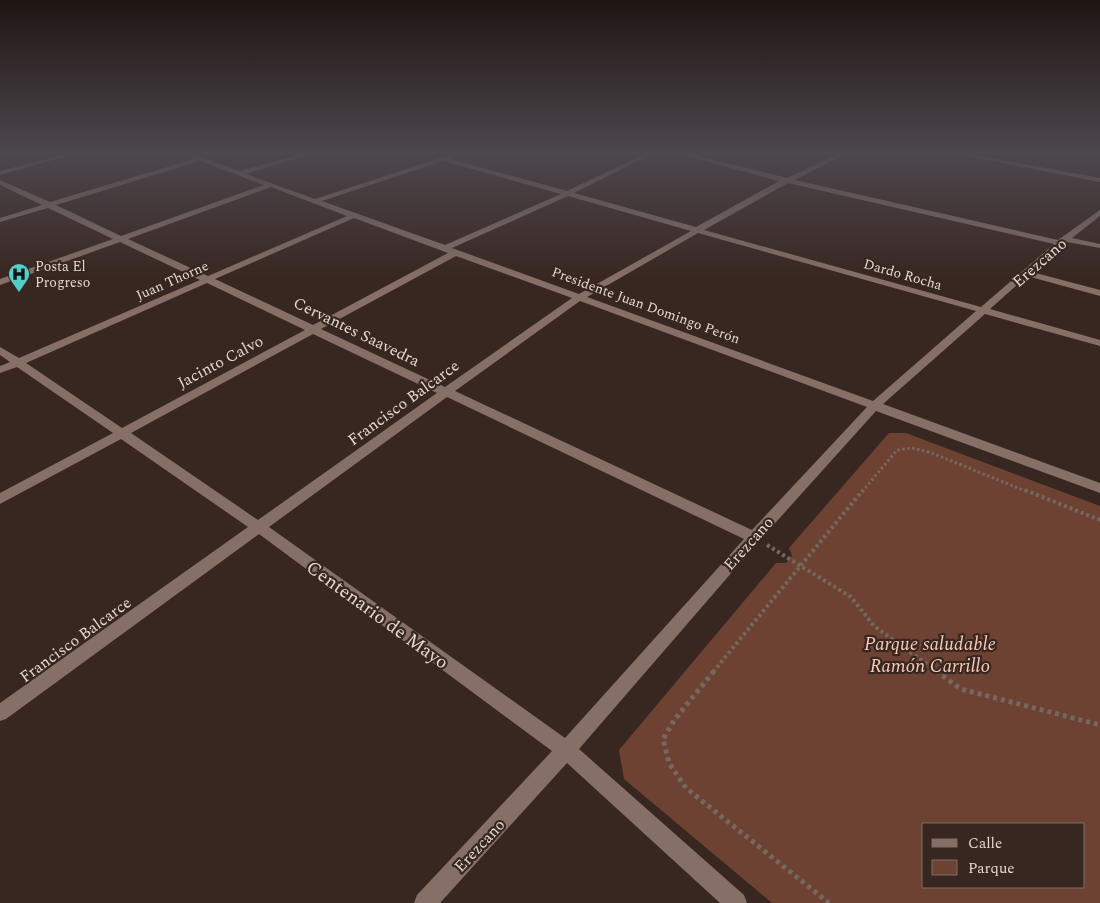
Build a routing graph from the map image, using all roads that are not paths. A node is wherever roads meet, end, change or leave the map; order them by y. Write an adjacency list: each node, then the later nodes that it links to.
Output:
1 (25, 194): 10 (street, Cervantes Saavedra)
2 (84, 194): 10 (street)
3 (245, 194): 15 (street)
4 (296, 194): 9 (street, Presidente Juan Domingo Perón)
5 (336, 194): 9 (street)
6 (567, 194): 14 (street, Dardo Rocha); 18 (street, Jacinto Calvo)
7 (763, 194): 14 (street, Francisco Balcarce)
8 (852, 194): 16 (street)
9 (315, 201): 12 (street, Presidente Juan Domingo Perón)
10 (48, 205): 13 (street); 15 (street, Cervantes Saavedra)
11 (1100, 212): 16 (street, Erezcano)
12 (355, 215): 18 (street, Presidente Juan Domingo Perón); 20 (street, Juan Thorne)
13 (0, 220)
14 (699, 231): 23 (street, Francisco Balcarce); 24 (street, Dardo Rocha)
15 (120, 239): 20 (street, Cervantes Saavedra); 21 (street)
16 (1063, 241): 17 (street); 19 (street, Erezcano)
17 (1100, 246)
18 (451, 250): 23 (street, Presidente Juan Domingo Perón); 25 (street, Jacinto Calvo)
19 (1025, 274): 22 (street); 24 (street, Erezcano)
20 (208, 279): 25 (street, Cervantes Saavedra); 28 (street, Juan Thorne)
21 (0, 282)
22 (1100, 293)
23 (580, 297): 30 (street, Francisco Balcarce); 31 (street, Presidente Juan Domingo Perón)
24 (984, 310): 26 (street, Dardo Rocha); 31 (street, Erezcano)
25 (314, 328): 30 (street, Cervantes Saavedra); 32 (street, Jacinto Calvo)
26 (1100, 343)
27 (0, 350): 28 (street, Centenario de Mayo)
28 (18, 362): 29 (street, Juan Thorne); 32 (street, Centenario de Mayo)
29 (0, 370)
30 (445, 392): 35 (street, Francisco Balcarce); 36 (street, Cervantes Saavedra)
31 (874, 406): 33 (street, Presidente Juan Domingo Perón); 36 (street, Erezcano)
32 (120, 432): 34 (street, Jacinto Calvo); 35 (street, Centenario de Mayo)
33 (1100, 488)
34 (0, 499)
35 (259, 527): 37 (street, Francisco Balcarce); 38 (street, Centenario de Mayo)
36 (754, 536): 38 (street, Erezcano)
37 (0, 713)
38 (566, 750): 39 (street, Erezcano); 40 (street, Centenario de Mayo)
39 (425, 903)
40 (736, 903)

